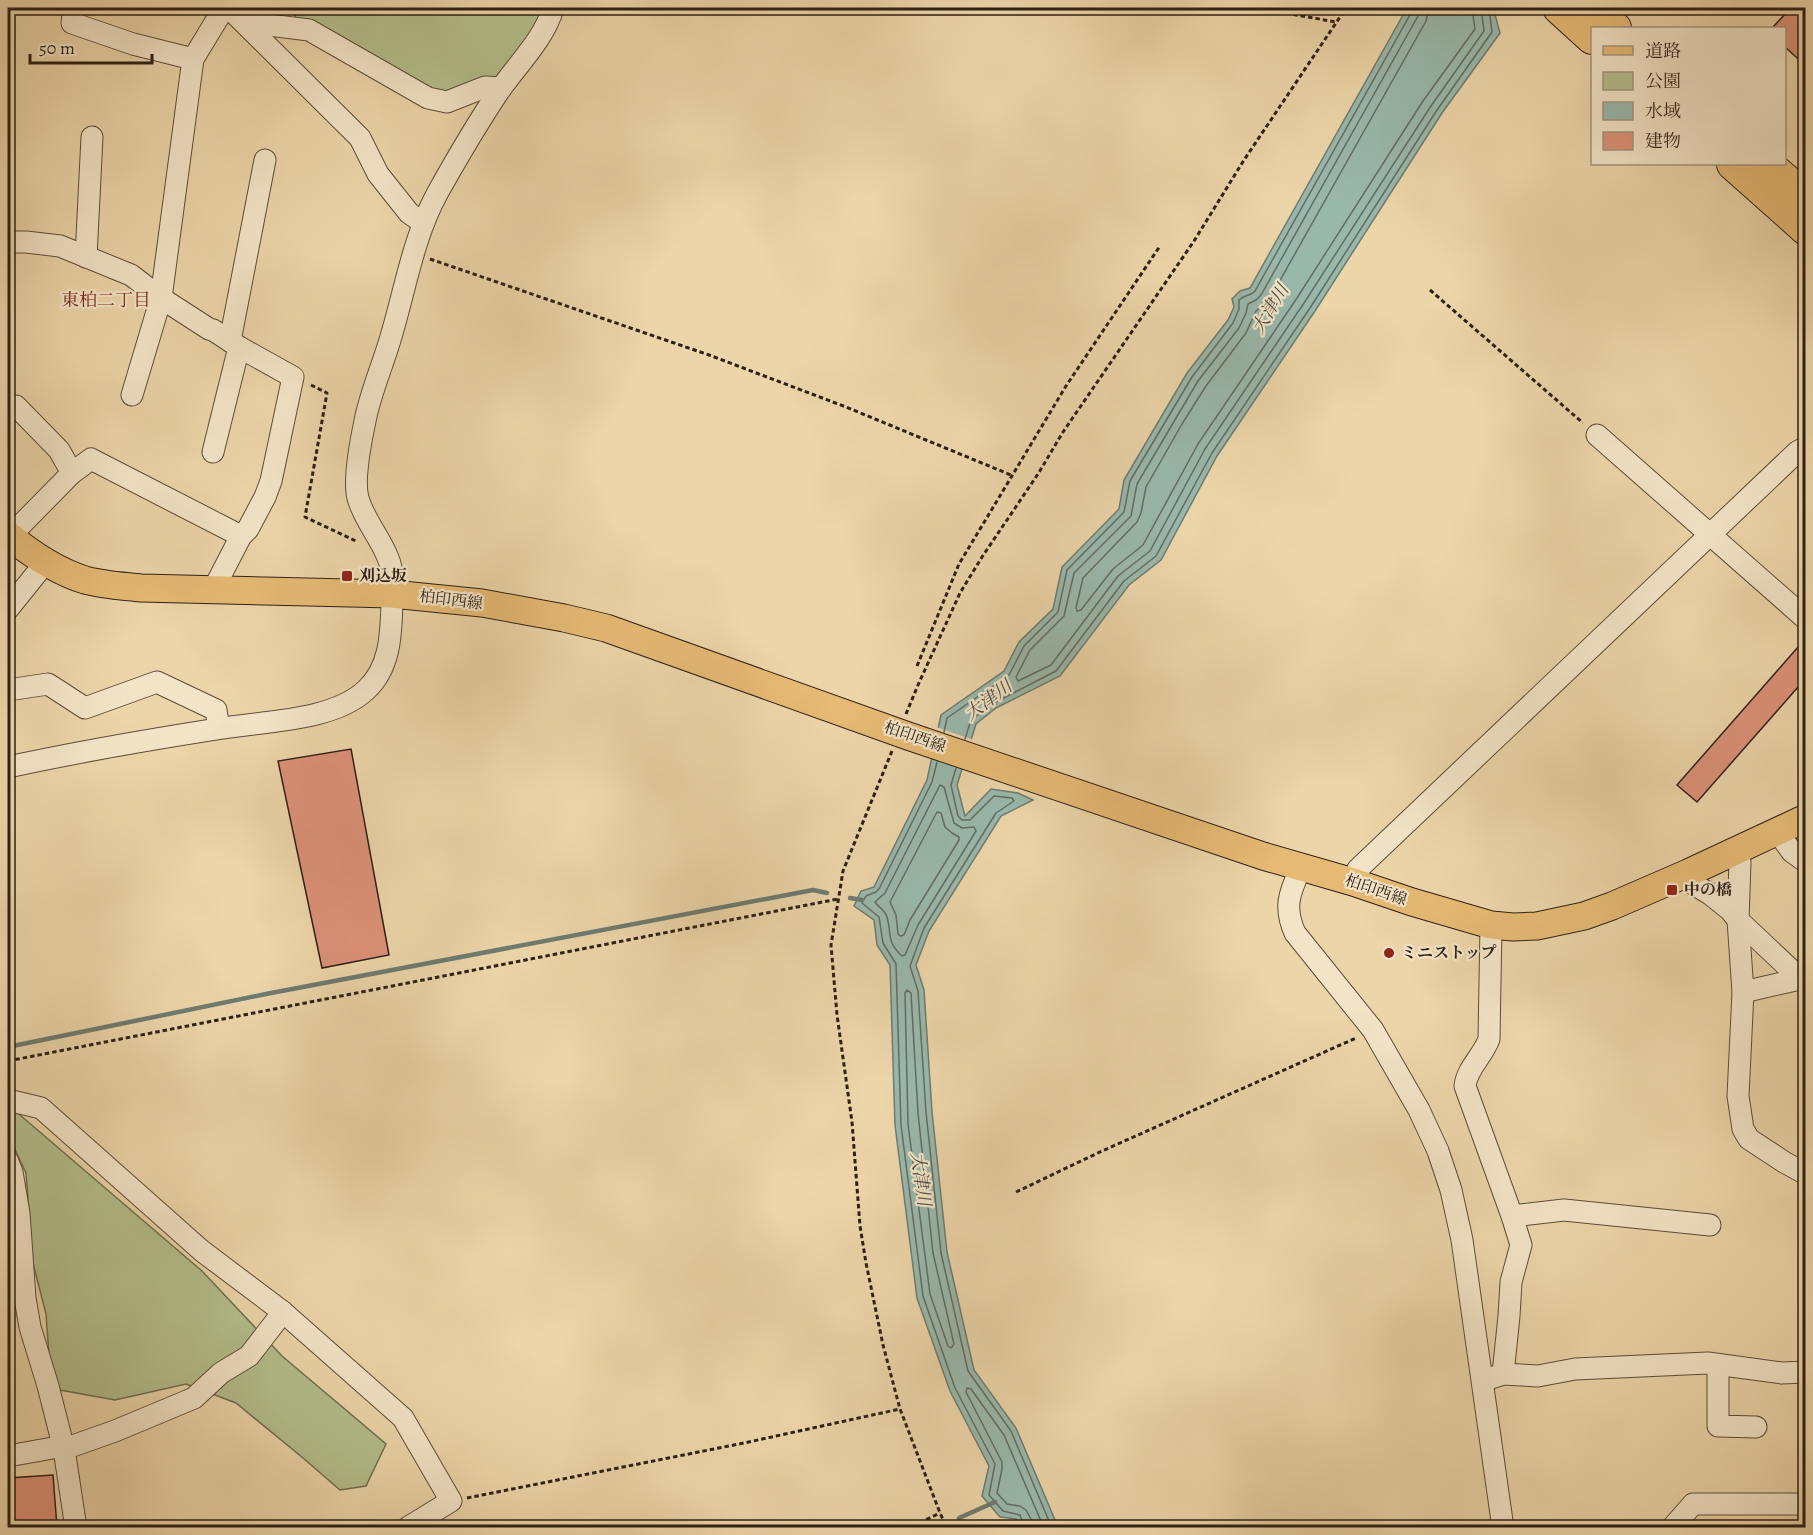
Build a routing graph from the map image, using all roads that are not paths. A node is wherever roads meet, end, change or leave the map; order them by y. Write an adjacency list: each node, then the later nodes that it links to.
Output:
1 (74, 8): 9 (street)
2 (226, 8): 6 (street); 9 (street)
3 (553, 8): 10 (street)
4 (1559, 8): 8 (highway)
5 (1591, 8): 7 (highway)
6 (244, 22): 10 (street); 16 (street)
7 (1614, 27)
8 (1591, 36)
9 (193, 59): 20 (street)
10 (501, 88): 16 (street)
11 (92, 136): 19 (street)
12 (265, 159): 21 (street)
13 (1734, 165): 17 (highway)
14 (1768, 165): 15 (highway)
15 (1806, 198)
16 (423, 223): 33 (street)
17 (1806, 229)
18 (8, 242): 19 (street)
19 (86, 256): 20 (street)
20 (161, 298): 21 (street); 22 (street)
21 (234, 344): 26 (street); 30 (street)
22 (132, 396)
23 (16, 406): 27 (street)
24 (1597, 435): 28 (street)
25 (1806, 447): 28 (street)
26 (213, 452)
27 (72, 473): 29 (street); 30 (street)
28 (1710, 533): 35 (street); 45 (street)
29 (8, 536): 31 (main road, 柏印西線)
30 (241, 536): 32 (street)
31 (45, 562): 32 (main road, 柏印西線); 34 (street)
32 (213, 590): 33 (main road, 柏印西線)
33 (392, 594): 37 (street); 43 (main road, 柏印西線)
34 (8, 609)
35 (1806, 619)
36 (8, 690): 37 (street)
37 (219, 728): 38 (street)
38 (8, 767)
39 (1806, 818): 40 (main road, 柏印西線)
40 (1777, 831): 41 (main road, 柏印西線); 42 (street)
41 (1735, 851): 44 (main road, 柏印西線); 46 (street)
42 (1806, 862)
43 (1301, 867): 45 (main road, 柏印西線); 60 (street)
44 (1688, 873): 46 (street); 47 (main road, 柏印西線)
45 (1353, 882): 47 (main road, 柏印西線)
46 (1738, 920): 48 (street); 49 (street)
47 (1491, 925): 53 (street)
48 (1803, 982): 49 (street)
49 (1743, 992): 52 (street)
50 (8, 1100): 56 (street)
51 (8, 1162): 55 (street)
52 (1806, 1174)
53 (1512, 1216): 54 (street); 59 (street)
54 (1710, 1226)
55 (16, 1301): 62 (street)
56 (283, 1312): 62 (street); 66 (street)
57 (1718, 1365): 58 (street); 59 (street); 61 (street)
58 (1806, 1372)
59 (1503, 1374): 60 (street)
60 (1482, 1381): 67 (street)
61 (1756, 1427)
62 (64, 1448): 63 (street); 65 (street)
63 (8, 1456)
64 (1806, 1504): 68 (street)
65 (76, 1527)
66 (407, 1527)
67 (1503, 1527)
68 (1672, 1527)

